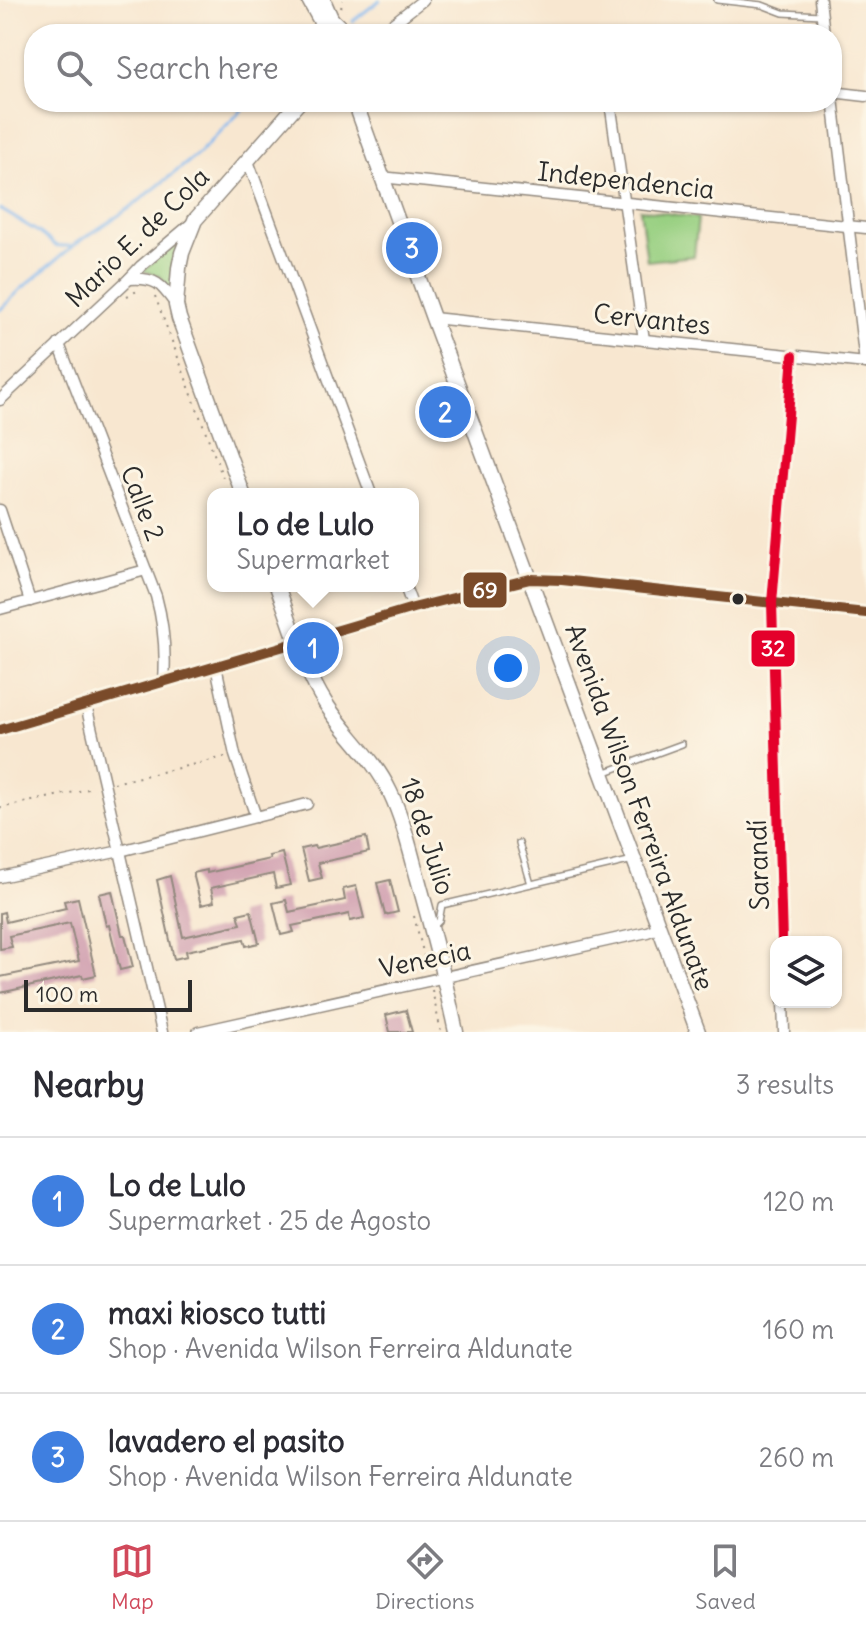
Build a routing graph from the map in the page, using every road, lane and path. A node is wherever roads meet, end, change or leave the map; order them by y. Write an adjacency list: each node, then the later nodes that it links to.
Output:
1 (309, 0): 7 (street)
2 (423, 0): 10 (street)
3 (717, 0): 6 (lane)
4 (820, 0): 6 (street)
5 (324, 4): 8 (street); 9 (street)
6 (822, 15): 11 (street)
7 (324, 24)
8 (328, 24)
9 (341, 24)
10 (392, 24)
11 (823, 24)
12 (842, 92): 13 (street)
13 (866, 96)
14 (290, 112): 18 (street, Mario E. de Cola)
15 (358, 112): 19 (street, Avenida Wilson Ferreira Aldunate)
16 (611, 112): 20 (street)
17 (835, 112): 22 (street)
18 (248, 161): 21 (street, Mario E. de Cola); 37 (street)
19 (381, 177): 20 (street, Independencia); 29 (street, Avenida Wilson Ferreira Aldunate)
20 (624, 201): 22 (street, Independencia); 30 (street)
21 (195, 220): 24 (street, Mario E. de Cola); 28 (street)
22 (850, 226): 23 (street, Independencia); 33 (street)
23 (866, 228)
24 (129, 279): 28 (street); 31 (street, Mario E. de Cola)
25 (142, 290): 27 (path)
26 (152, 293): 35 (path)
27 (125, 297)
28 (176, 305): 36 (street)
29 (433, 318): 30 (street, Cervantes); 40 (street, Avenida Wilson Ferreira Aldunate)
30 (644, 340): 32 (street, Cervantes)
31 (59, 344): 34 (street, Mario E. de Cola); 39 (street, Calle 2)
32 (793, 356): 33 (street, Cervantes); 44 (street, Sarandí)
33 (866, 363)
34 (0, 400)
35 (224, 481)
36 (241, 488)
37 (369, 488)
38 (0, 510): 43 (street)
39 (146, 570): 43 (street); 50 (street, Calle 2)
40 (530, 579): 44 (street); 45 (street); 55 (street, Avenida Wilson Ferreira Aldunate)
41 (279, 592): 48 (street, 18 de Julio)
42 (407, 592): 45 (street)
43 (30, 601): 46 (street)
44 (772, 603): 47 (street); 68 (street, Sarandí)
45 (413, 608): 48 (street)
46 (0, 609)
47 (866, 613)
48 (298, 643): 49 (street); 67 (street, 18 de Julio)
49 (216, 666): 50 (street); 54 (street)
50 (164, 681): 51 (street)
51 (86, 705): 52 (street); 56 (street)
52 (0, 730)
53 (682, 744): 55 (lane)
54 (235, 755): 56 (path); 59 (street)
55 (602, 773): 62 (street, Avenida Wilson Ferreira Aldunate)
56 (104, 785): 58 (path); 61 (street)
57 (307, 804): 59 (street)
58 (0, 808)
59 (256, 817): 61 (street)
60 (519, 843): 64 (lane)
61 (120, 851): 63 (street); 71 (street)
62 (633, 860): 64 (lane); 66 (street, Avenida Wilson Ferreira Aldunate)
63 (0, 877)
64 (531, 884): 67 (lane)
65 (413, 913): 69 (path)
66 (660, 927): 69 (street, Venecia); 75 (street, Avenida Wilson Ferreira Aldunate)
67 (432, 928): 69 (street, 18 de Julio)
68 (782, 936)
69 (437, 979): 72 (street, Venecia); 73 (path); 74 (street, 18 de Julio)
70 (783, 1008): 76 (street)
71 (162, 1032)
72 (198, 1032)
73 (441, 1032)
74 (456, 1032)
75 (698, 1032)
76 (784, 1032)

